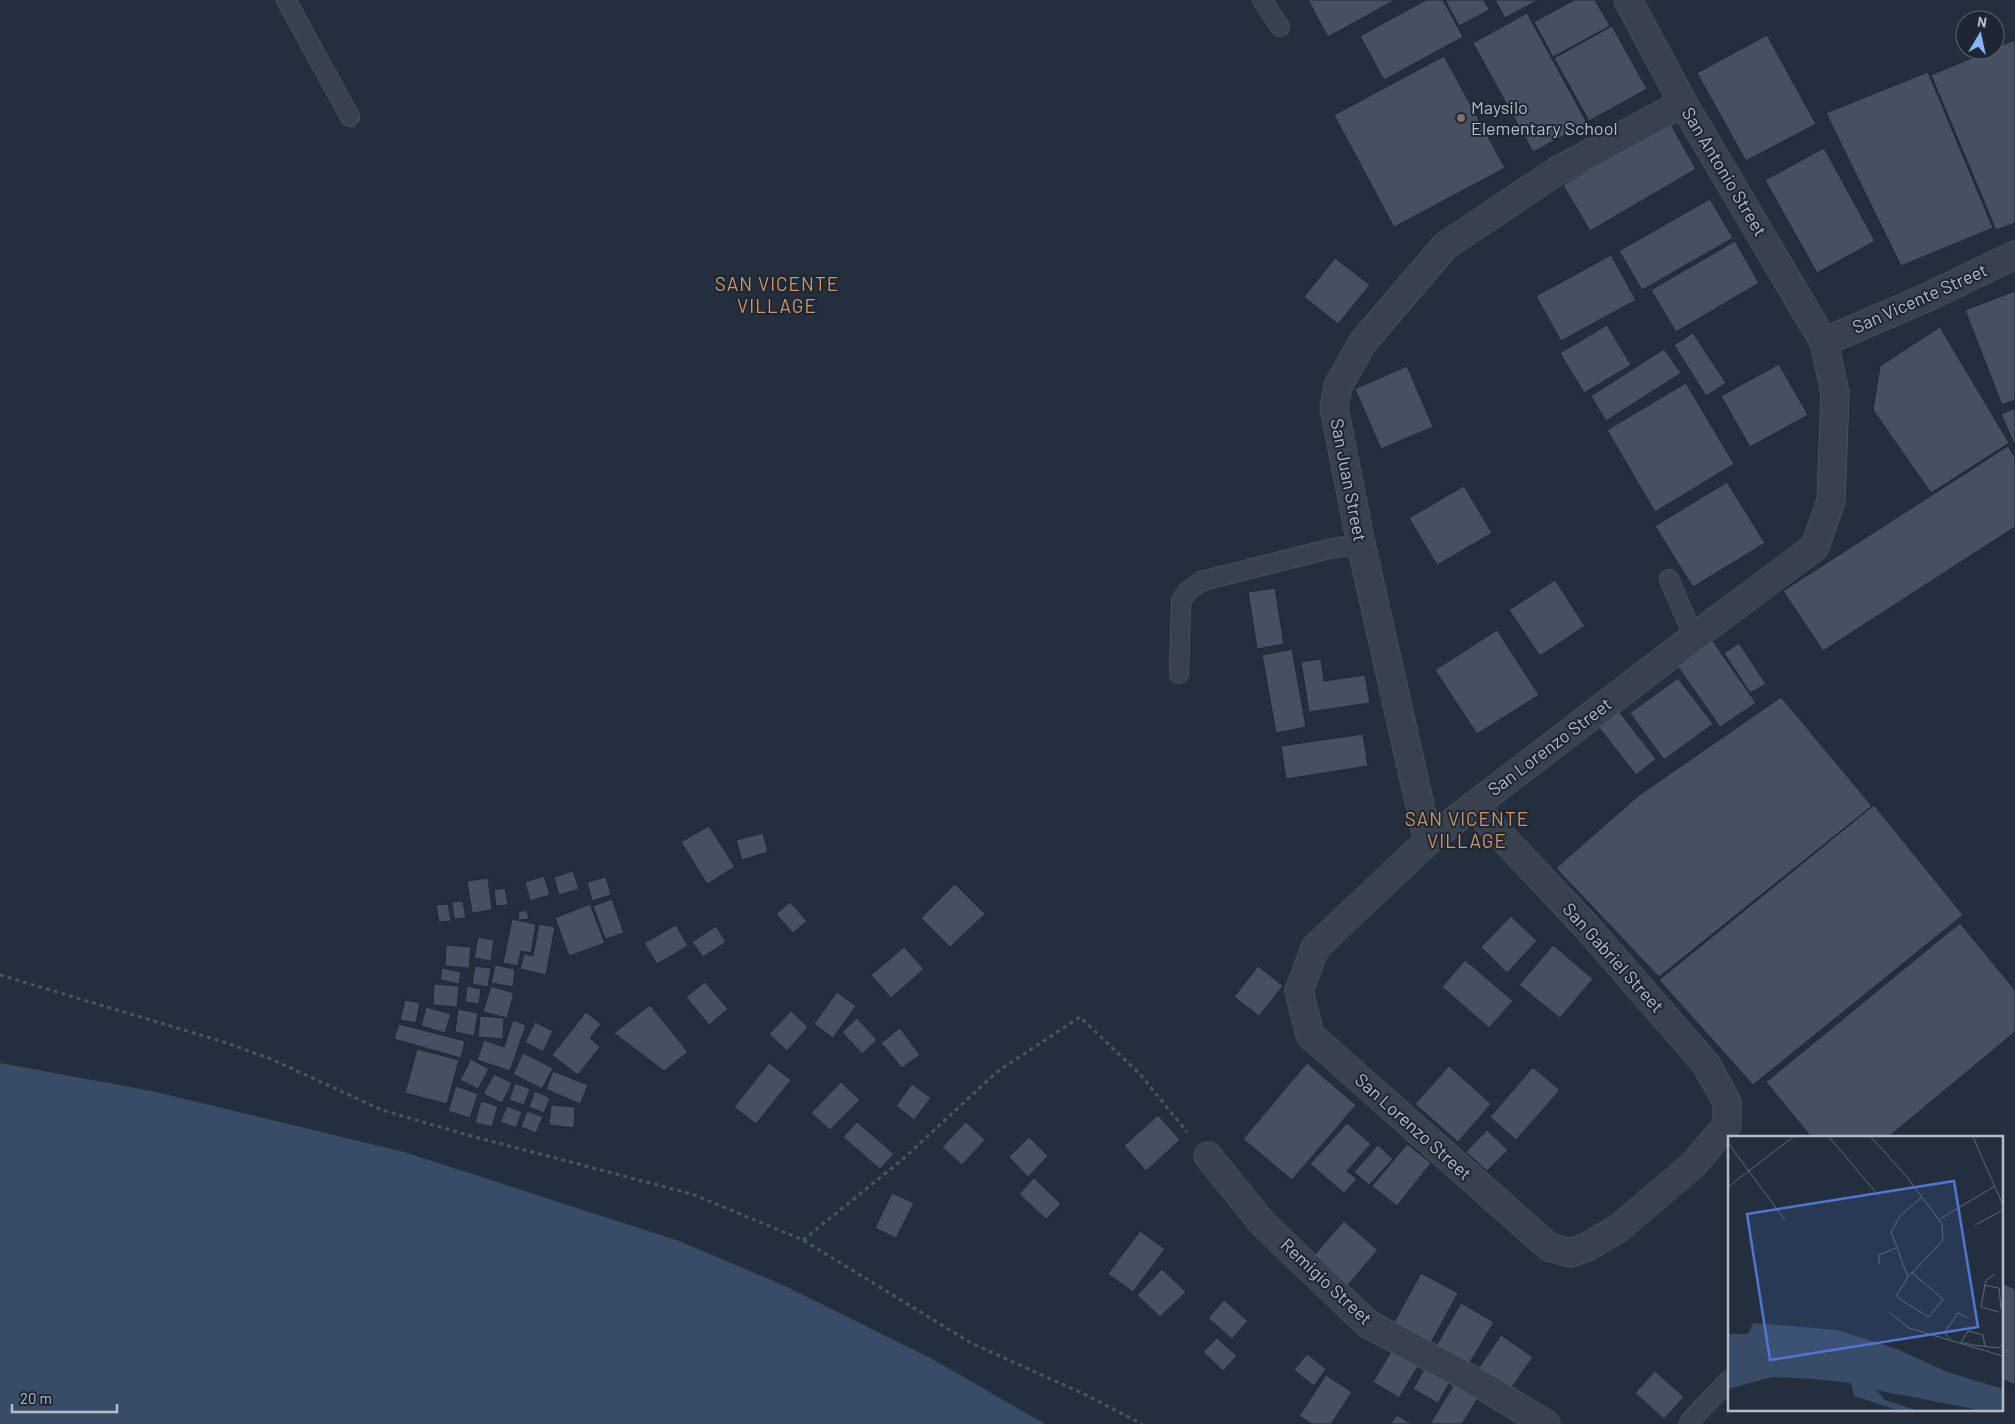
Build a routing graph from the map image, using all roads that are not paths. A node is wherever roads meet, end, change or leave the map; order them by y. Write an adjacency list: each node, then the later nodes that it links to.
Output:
1 (286, 0): 6 (lane)
2 (1262, 0): 4 (lane)
3 (1628, 0): 5 (street, San Antonio Street)
4 (1280, 27)
5 (1682, 103): 8 (street, San Antonio Street); 9 (street, San Juan Street)
6 (350, 117)
7 (2015, 255): 8 (street, San Vicente Street)
8 (1824, 342): 11 (street, San Lorenzo Street)
9 (1361, 544): 12 (lane); 14 (street, San Juan Street)
10 (1669, 579): 11 (lane)
11 (1694, 637): 13 (street, San Lorenzo Street)
12 (1179, 674)
13 (1473, 806): 14 (street, San Lorenzo Street); 16 (street, San Gabriel Street)
14 (1428, 841): 16 (street, San Lorenzo Street)
15 (1208, 1156): 18 (street, Remigio Street)
16 (1548, 1247)
17 (1728, 1381): 19 (lane)
18 (1546, 1424)
19 (1689, 1424)

